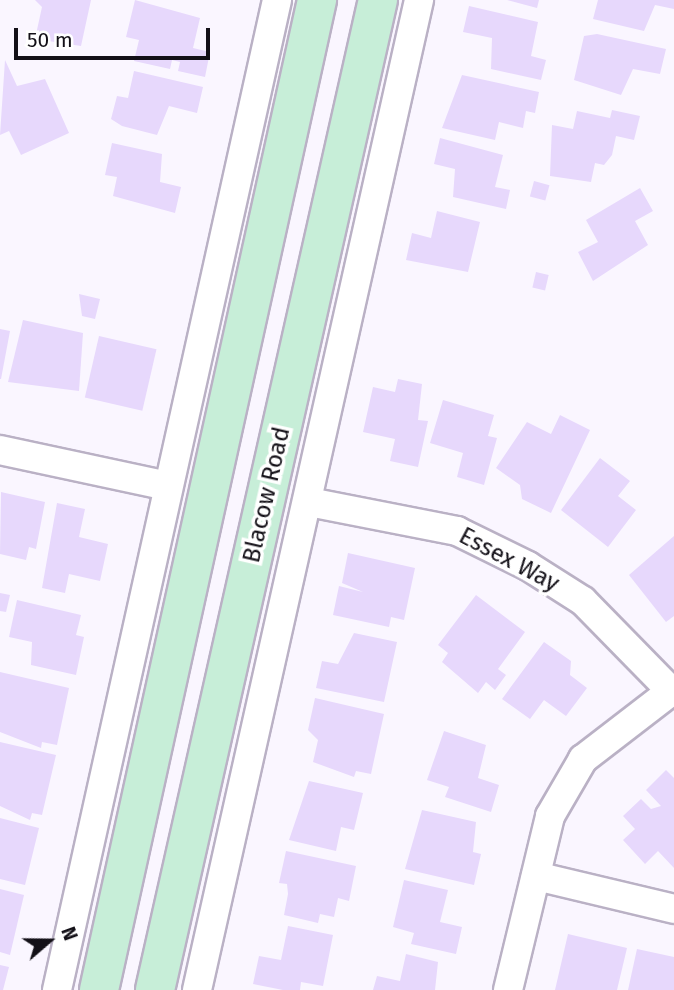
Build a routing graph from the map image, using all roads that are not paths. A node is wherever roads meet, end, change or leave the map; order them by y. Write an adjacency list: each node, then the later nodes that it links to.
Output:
1 (277, 0): 6 (street)
2 (317, 0): 12 (main road)
3 (378, 0): 13 (main road, Blacow Road)
4 (419, 0): 7 (street, Blacow Road)
5 (0, 450): 6 (street)
6 (168, 486): 11 (street)
7 (309, 502): 8 (street, Essex Way); 14 (street, Blacow Road)
8 (672, 690): 9 (street)
9 (536, 876): 10 (street); 15 (street)
10 (674, 909)
11 (57, 990)
12 (99, 990)
13 (155, 990)
14 (197, 990)
15 (508, 990)

